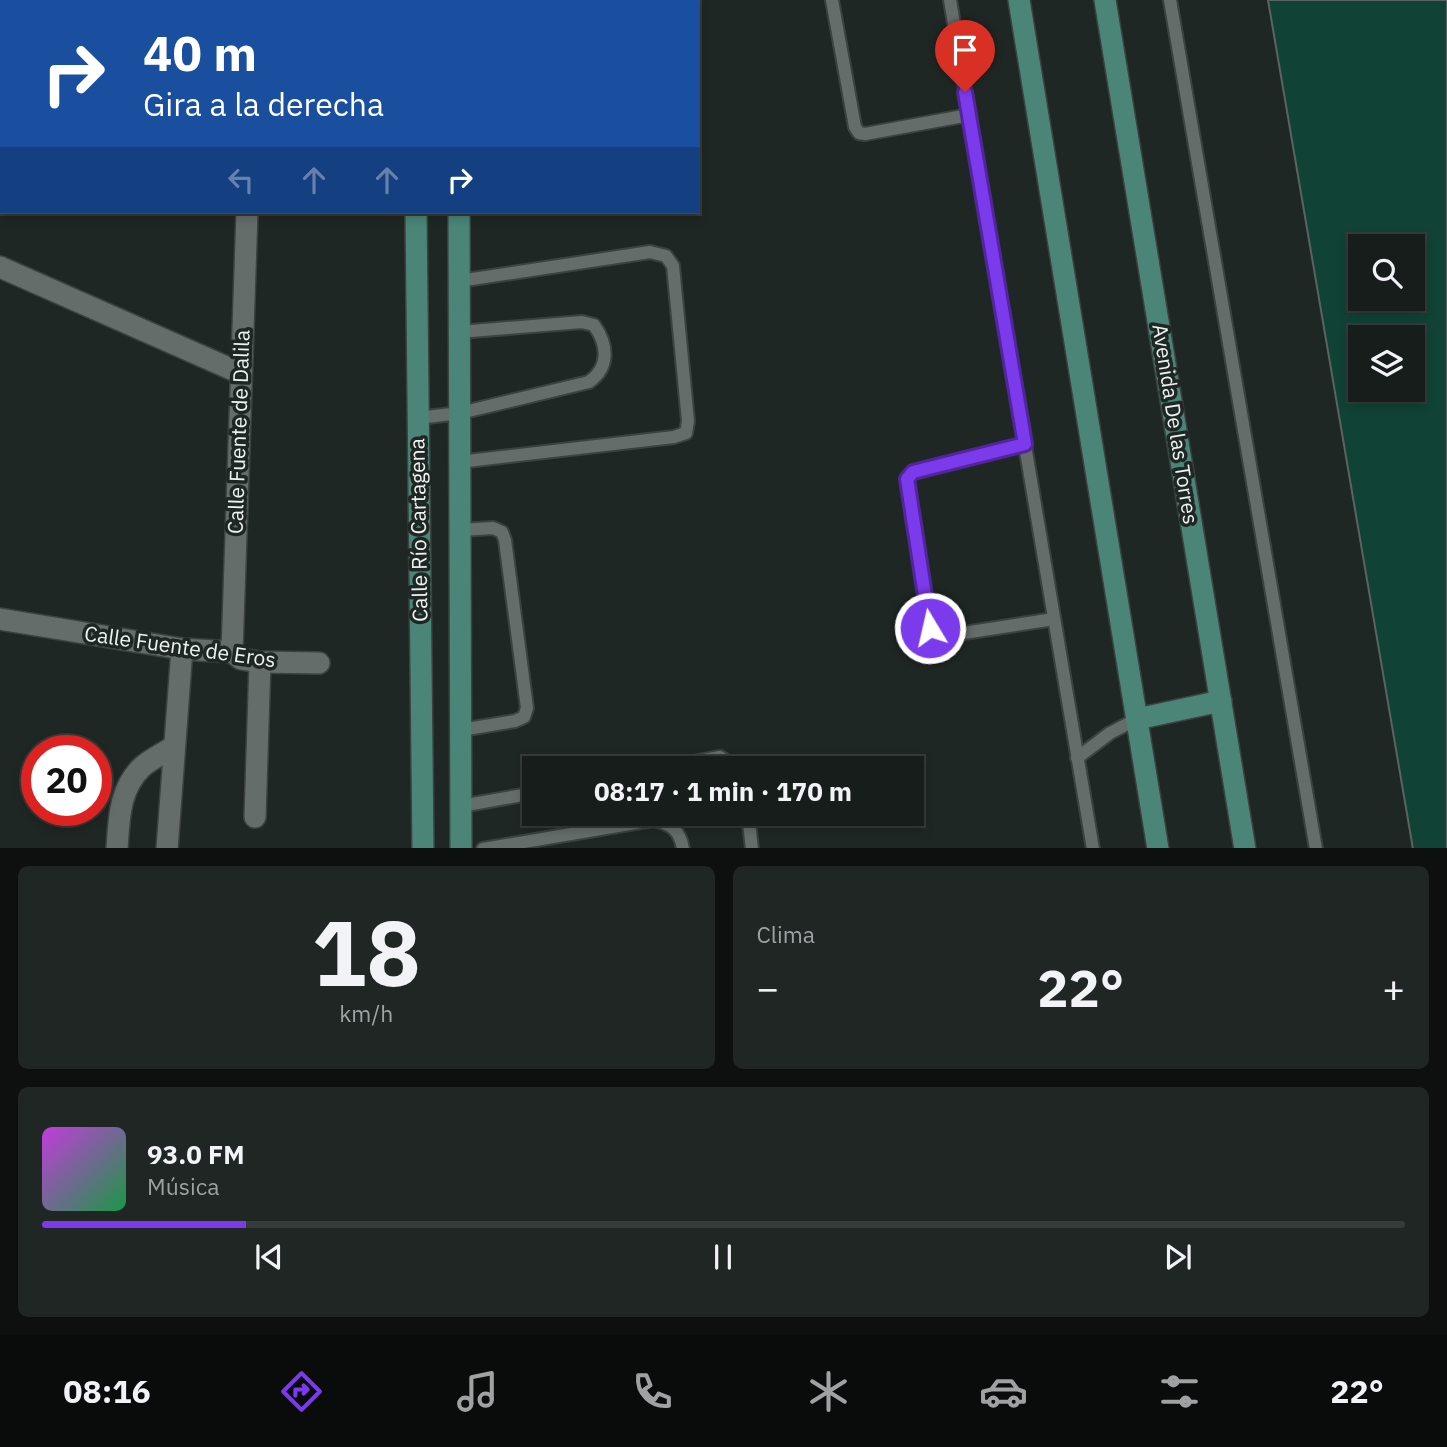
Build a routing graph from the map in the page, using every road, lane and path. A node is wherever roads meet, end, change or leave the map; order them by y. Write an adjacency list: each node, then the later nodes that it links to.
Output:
1 (832, 0): 6 (lane)
2 (950, 0): 6 (lane)
3 (1018, 0): 26 (main road)
4 (1105, 0): 25 (main road, Avenida De las Torres)
5 (1170, 0): 44 (lane)
6 (970, 115): 16 (lane)
7 (247, 214): 13 (street, Calle Fuente de Dalila)
8 (416, 214): 15 (main road, Calle Río Cartagena)
9 (459, 214): 11 (main road, Calle Río Cartagena)
10 (0, 267): 13 (street)
11 (459, 281): 12 (main road, Calle Río Cartagena); 17 (lane)
12 (459, 332): 14 (main road, Calle Río Cartagena); 14 (lane)
13 (240, 373): 22 (street, Calle Fuente de Dalila)
14 (460, 413): 15 (lane); 17 (main road, Calle Río Cartagena)
15 (418, 418): 36 (main road, Calle Río Cartagena)
16 (1025, 444): 20 (lane); 20 (lane)
17 (459, 462): 18 (main road, Calle Río Cartagena)
18 (460, 530): 27 (main road, Calle Río Cartagena); 27 (lane)
19 (0, 619): 21 (street, Calle Fuente de Eros)
20 (1054, 619): 29 (lane)
21 (182, 649): 22 (street, Calle Fuente de Eros); 28 (street)
22 (232, 652): 23 (street, Calle Fuente de Eros)
23 (260, 662): 24 (street, Calle Fuente de Eros); 32 (street)
24 (319, 663)
25 (1221, 701): 26 (main road); 43 (main road, Avenida De las Torres)
26 (1137, 719): 29 (lane); 42 (main road)
27 (461, 730): 31 (main road, Calle Río Cartagena)
28 (174, 746): 34 (street); 35 (street)
29 (1077, 758): 41 (lane)
30 (522, 795): 31 (lane)
31 (461, 806): 37 (main road, Calle Río Cartagena)
32 (255, 817)
33 (749, 826): 40 (lane)
34 (117, 848)
35 (167, 848)
36 (422, 848)
37 (461, 848)
38 (489, 848): 39 (lane)
39 (684, 848)
40 (752, 848)
41 (1093, 848)
42 (1158, 848)
43 (1245, 848)
44 (1317, 848)

